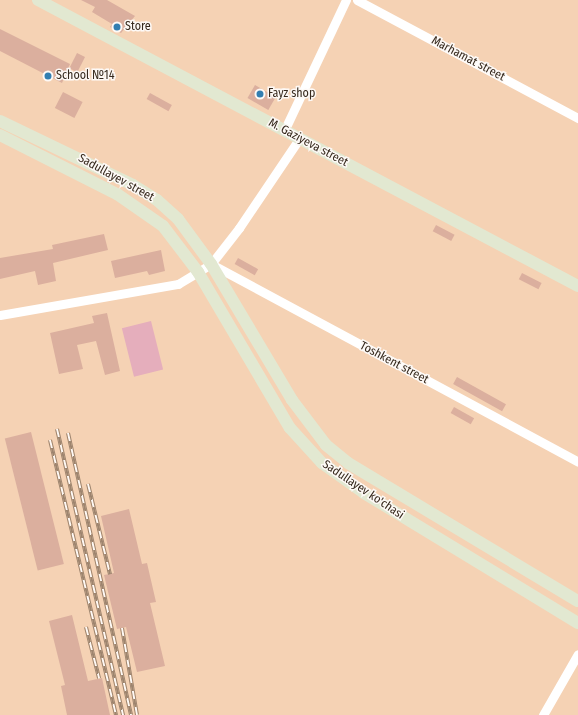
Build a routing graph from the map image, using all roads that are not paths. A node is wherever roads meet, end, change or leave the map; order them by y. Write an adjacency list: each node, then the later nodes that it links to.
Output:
1 (38, 0): 6 (main road, M. Gaziyeva street)
2 (346, 0): 6 (street)
3 (357, 0): 4 (street, Marhamat street)
4 (578, 118)
5 (0, 121): 9 (main road, Sadullayev street)
6 (284, 131): 8 (main road, M. Gaziyeva street)
7 (0, 135): 10 (main road, Sadullayev ko'chasi)
8 (299, 139): 9 (street); 11 (main road, M. Gaziyeva street)
9 (211, 264): 10 (street); 13 (street, Toshkent street); 14 (main road, Sadullayev street)
10 (198, 272): 12 (street); 15 (main road, Sadullayev ko'chasi)
11 (578, 286)
12 (0, 316)
13 (578, 462)
14 (578, 602)
15 (578, 623)
16 (578, 654): 17 (street)
17 (543, 715)

